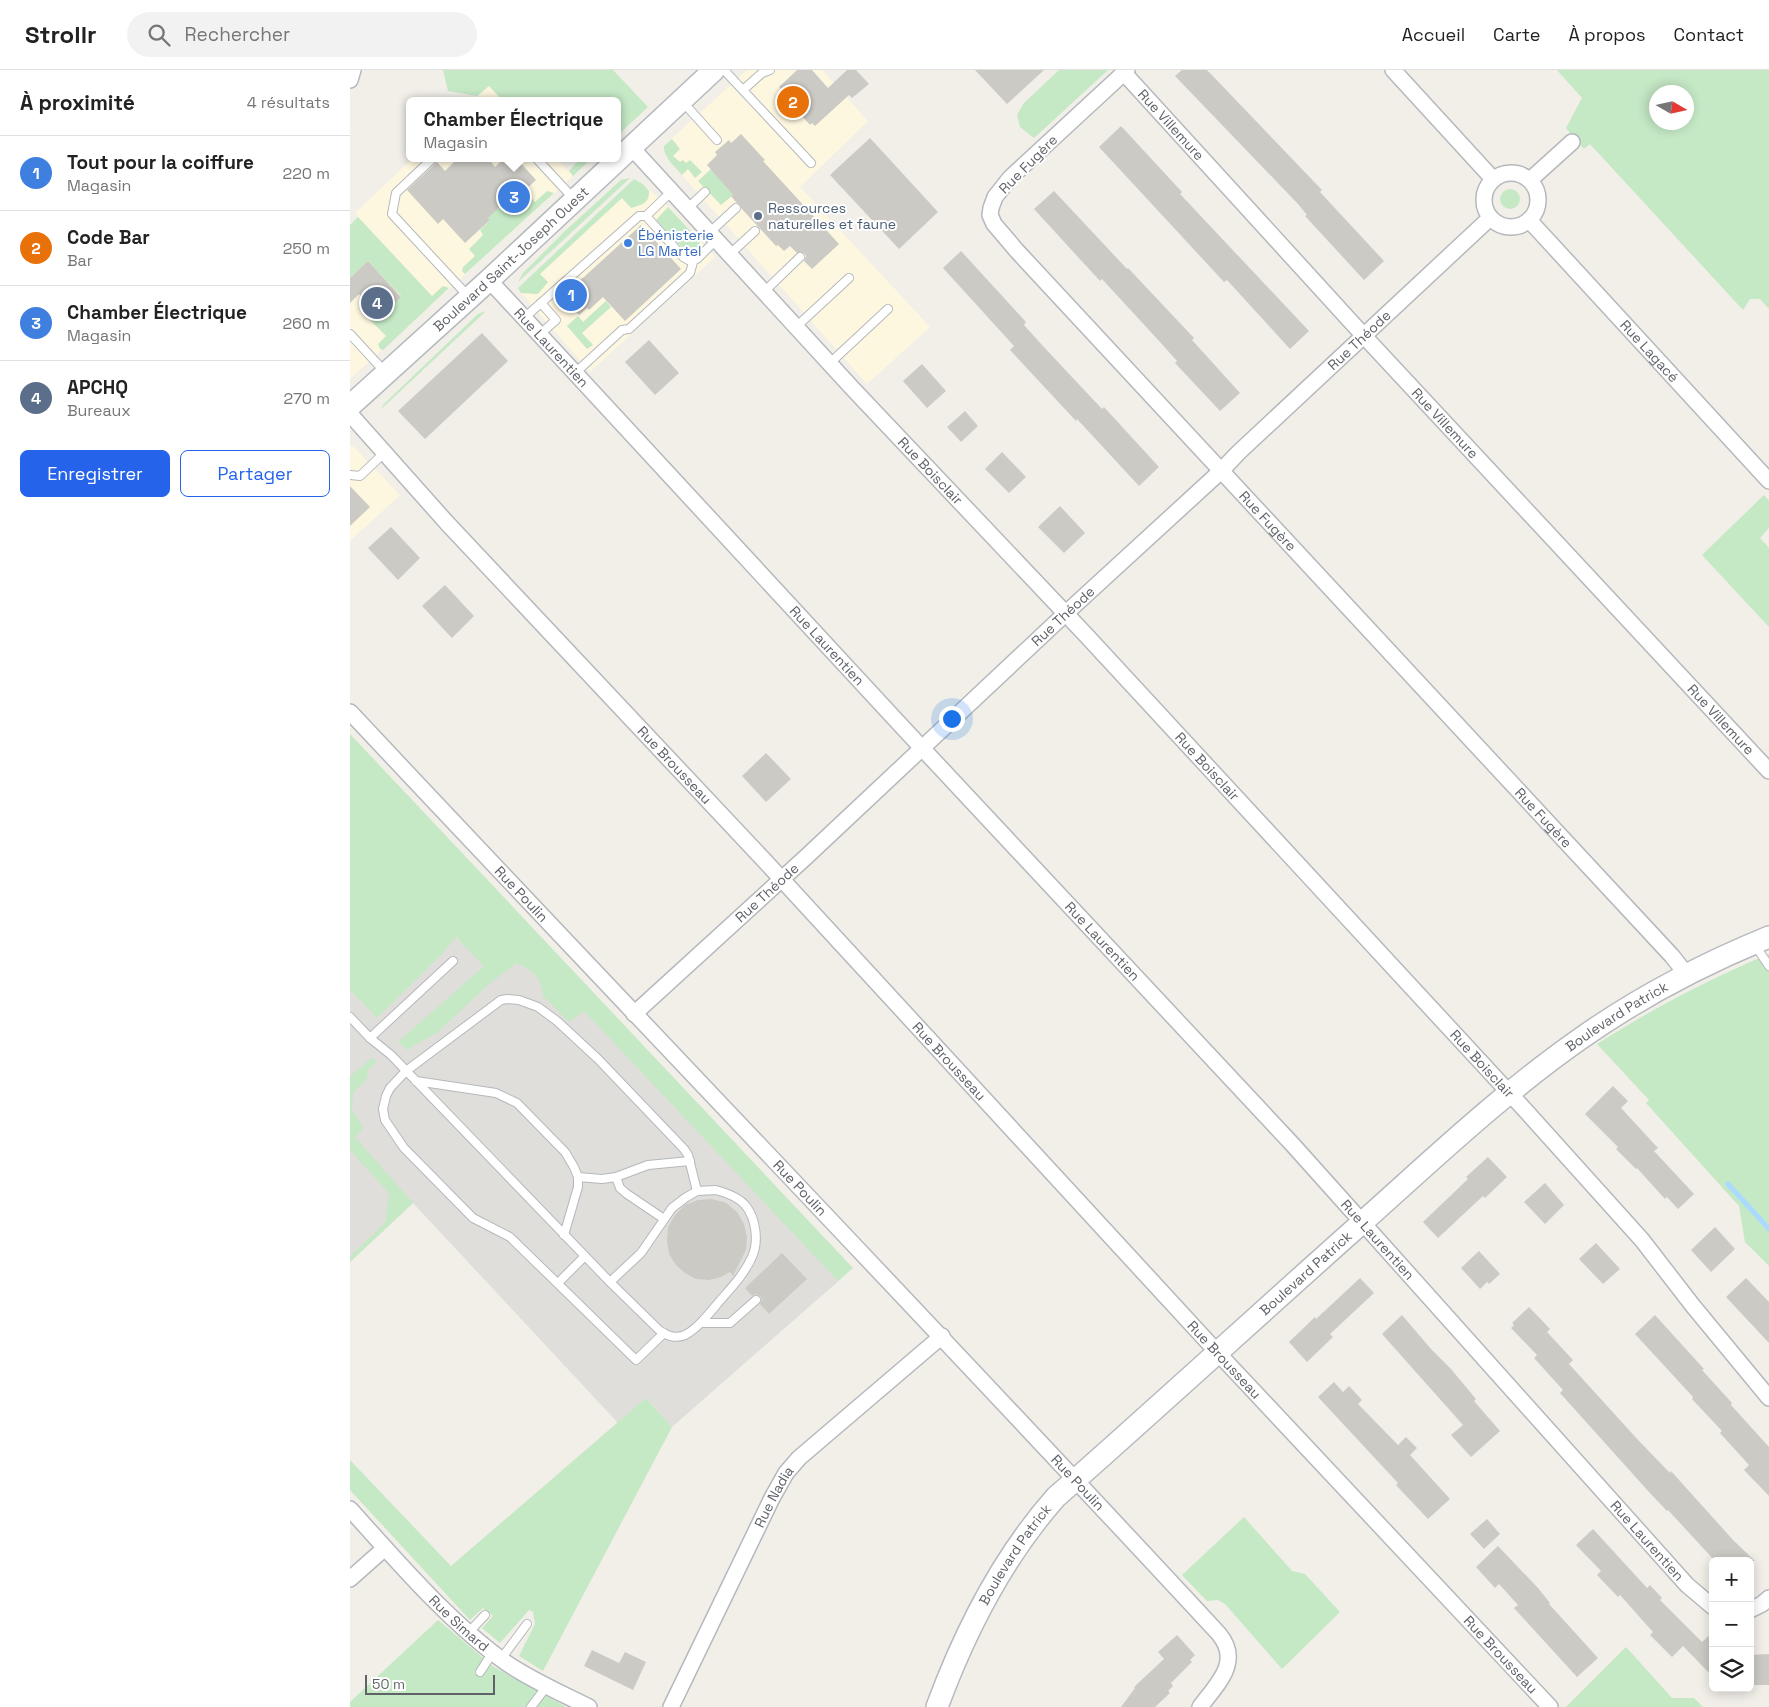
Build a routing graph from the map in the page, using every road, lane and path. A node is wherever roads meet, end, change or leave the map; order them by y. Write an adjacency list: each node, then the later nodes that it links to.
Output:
1 (353, 70): 7 (street)
2 (714, 70): 9 (street, Boulevard Saint-Joseph Ouest)
3 (724, 70): 8 (lane)
4 (770, 70): 8 (lane)
5 (1393, 70): 18 (street)
6 (1126, 72): 43 (street, Rue Villemure); 50 (street, Rue Fugère)
7 (350, 80)
8 (743, 90): 17 (lane)
9 (681, 101): 10 (lane); 12 (street, Boulevard Saint-Joseph Ouest)
10 (718, 140)
11 (1572, 142): 19 (street)
12 (631, 147): 13 (street, Boulevard Saint-Joseph Ouest); 20 (street, Rue Boisclair)
13 (621, 156)
14 (429, 162): 36 (lane)
15 (540, 162): 22 (lane)
16 (615, 162): 22 (street, Boulevard Saint-Joseph Ouest)
17 (811, 163)
18 (1493, 179): 19 (street); 26 (street)
19 (1530, 180): 27 (street)
20 (670, 192): 24 (street, Rue Boisclair); 25 (lane)
21 (705, 192): 24 (lane)
22 (574, 200): 34 (street, Boulevard Saint-Joseph Ouest)
23 (736, 208): 29 (lane)
24 (687, 209): 29 (street, Rue Boisclair)
25 (646, 216): 32 (lane); 37 (lane)
26 (1490, 218): 27 (street); 43 (street, Rue Théode)
27 (1529, 220): 52 (street, Rue Lagacé)
28 (755, 231): 30 (lane)
29 (712, 237): 30 (street, Rue Boisclair); 32 (lane)
30 (729, 255): 35 (street, Rue Boisclair)
31 (800, 256): 35 (lane)
32 (693, 262): 46 (lane)
33 (849, 278): 40 (lane)
34 (489, 280): 36 (street, Boulevard Saint-Joseph Ouest); 39 (street, Rue Laurentien)
35 (764, 292): 40 (street, Rue Boisclair)
36 (469, 298): 45 (street, Boulevard Saint-Joseph Ouest)
37 (541, 303): 39 (lane); 42 (lane)
38 (888, 309): 44 (lane)
39 (524, 318): 42 (street, Rue Laurentien)
40 (796, 327): 44 (street, Rue Boisclair)
41 (350, 334): 45 (lane)
42 (539, 335): 46 (street, Rue Laurentien)
43 (1364, 336): 50 (street, Rue Théode); 56 (street, Rue Villemure)
44 (830, 363): 53 (street, Rue Boisclair)
45 (386, 373): 47 (street, Boulevard Saint-Joseph Ouest)
46 (575, 373): 55 (street, Rue Laurentien)
47 (350, 406)
48 (350, 414): 49 (street, Rue Brousseau)
49 (384, 453): 51 (lane); 57 (street, Rue Brousseau)
50 (1221, 471): 53 (street, Rue Théode); 61 (street, Rue Fugère)
51 (350, 475)
52 (1769, 481)
53 (1065, 614): 55 (street, Rue Théode); 67 (street, Rue Boisclair)
54 (350, 712): 62 (street, Rue Poulin)
55 (922, 747): 57 (street, Rue Théode); 73 (street, Rue Laurentien)
56 (1769, 771)
57 (781, 880): 62 (street, Rue Théode); 82 (street, Rue Brousseau)
58 (1761, 940): 60 (lane); 61 (street, Boulevard Patrick)
59 (453, 961): 64 (lane)
60 (1769, 966)
61 (1686, 975): 67 (street, Boulevard Patrick)
62 (634, 1014): 81 (street, Rue Poulin)
63 (350, 1017): 64 (lane)
64 (370, 1038): 65 (lane)
65 (406, 1071): 66 (lane); 68 (lane); 77 (lane)
66 (416, 1081): 69 (lane); 74 (lane)
67 (1509, 1093): 73 (street, Boulevard Patrick); 83 (street, Rue Boisclair)
68 (690, 1162): 70 (lane); 71 (lane)
69 (578, 1177): 70 (lane); 74 (lane)
70 (616, 1177): 72 (lane)
71 (697, 1191): 72 (lane); 79 (lane)
72 (664, 1219): 76 (lane)
73 (1363, 1222): 82 (street, Boulevard Patrick); 89 (street, Rue Laurentien)
74 (564, 1235): 75 (lane)
75 (585, 1256): 76 (lane); 77 (lane)
76 (610, 1282): 80 (lane)
77 (558, 1283): 80 (lane)
78 (756, 1300): 79 (lane)
79 (701, 1323): 80 (lane)
80 (664, 1333)
81 (942, 1336): 84 (street, Rue Poulin); 99 (street, Rue Nadia)
82 (1217, 1352): 84 (street, Boulevard Patrick); 102 (street, Rue Brousseau)
83 (1769, 1398)
84 (1076, 1479): 100 (street, Boulevard Patrick); 101 (street, Rue Poulin)
85 (350, 1509): 86 (street, Rue Simard)
86 (385, 1548): 87 (street); 93 (street, Rue Simard)
87 (350, 1579)
88 (1769, 1598): 90 (street)
89 (1709, 1604)
90 (1754, 1608)
91 (485, 1615): 93 (lane)
92 (527, 1624): 94 (lane)
93 (469, 1632): 94 (street, Rue Simard)
94 (497, 1656): 95 (lane); 96 (street, Rue Simard)
95 (480, 1672)
96 (547, 1686): 97 (lane); 98 (street, Rue Simard)
97 (531, 1707)
98 (589, 1707)
99 (671, 1707)
100 (937, 1707)
101 (1200, 1707)
102 (1550, 1707)

